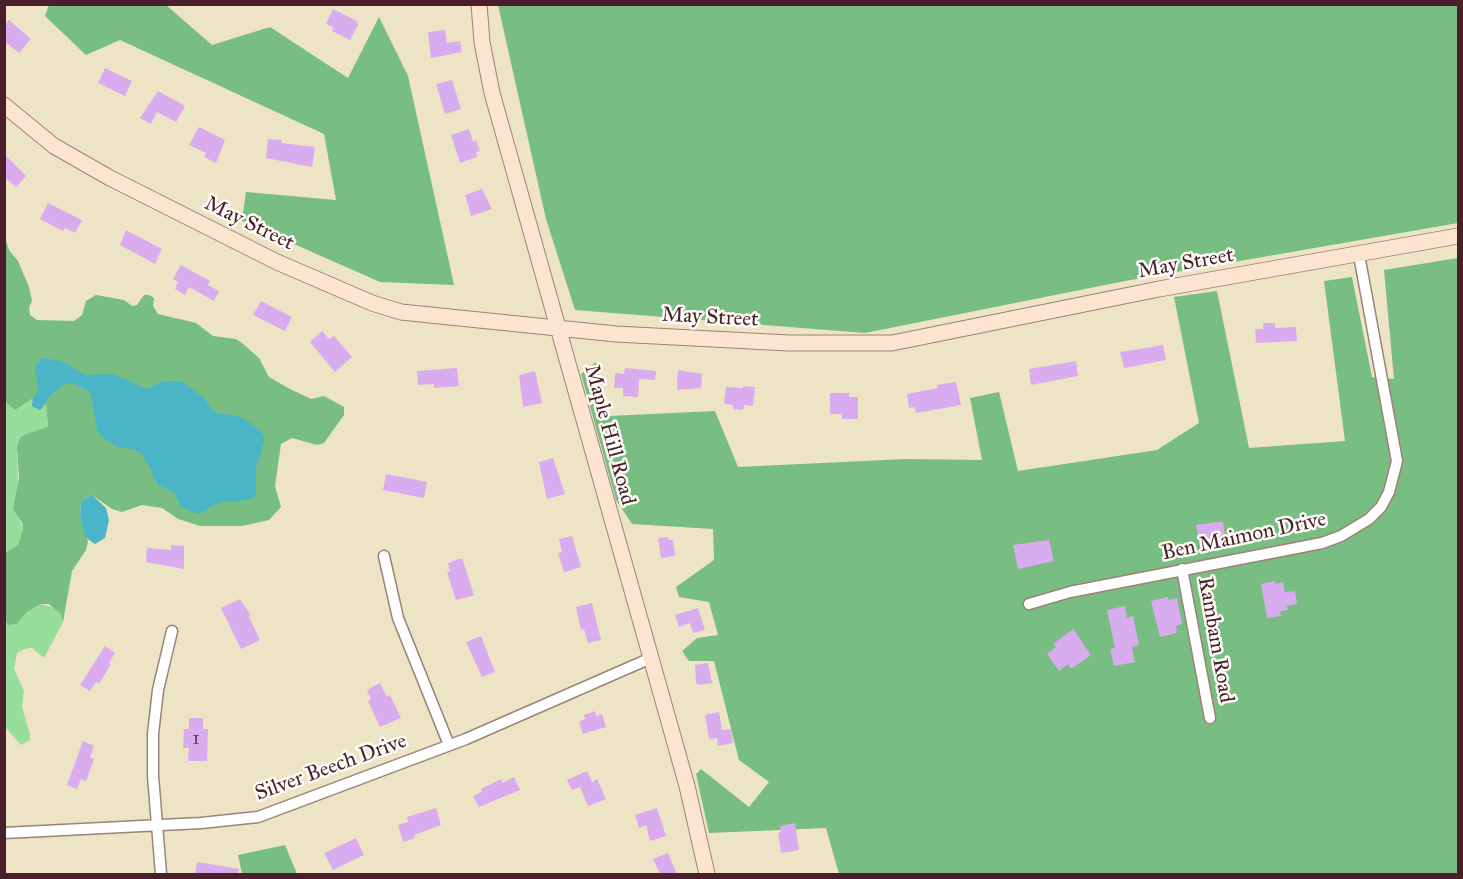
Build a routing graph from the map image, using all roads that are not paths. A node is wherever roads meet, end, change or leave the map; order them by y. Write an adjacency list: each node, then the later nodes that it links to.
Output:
1 (479, 4): 5 (street, Maple Hill Road)
2 (4, 105): 5 (street, May Street)
3 (1458, 236): 4 (street, May Street)
4 (1359, 255): 5 (street, May Street); 7 (street, Ben Maimon Drive)
5 (557, 326): 10 (street, Maple Hill Road)
6 (384, 556): 12 (street)
7 (1182, 569): 8 (street, Ben Maimon Drive); 11 (street, Rambam Road)
8 (1029, 604)
9 (172, 631): 13 (street)
10 (651, 658): 12 (street, Silver Beech Drive); 16 (street, Maple Hill Road)
11 (1210, 718)
12 (449, 745): 13 (street, Silver Beech Drive)
13 (156, 826): 14 (street, Silver Beech Drive); 15 (street)
14 (4, 833)
15 (161, 874)
16 (707, 874)

